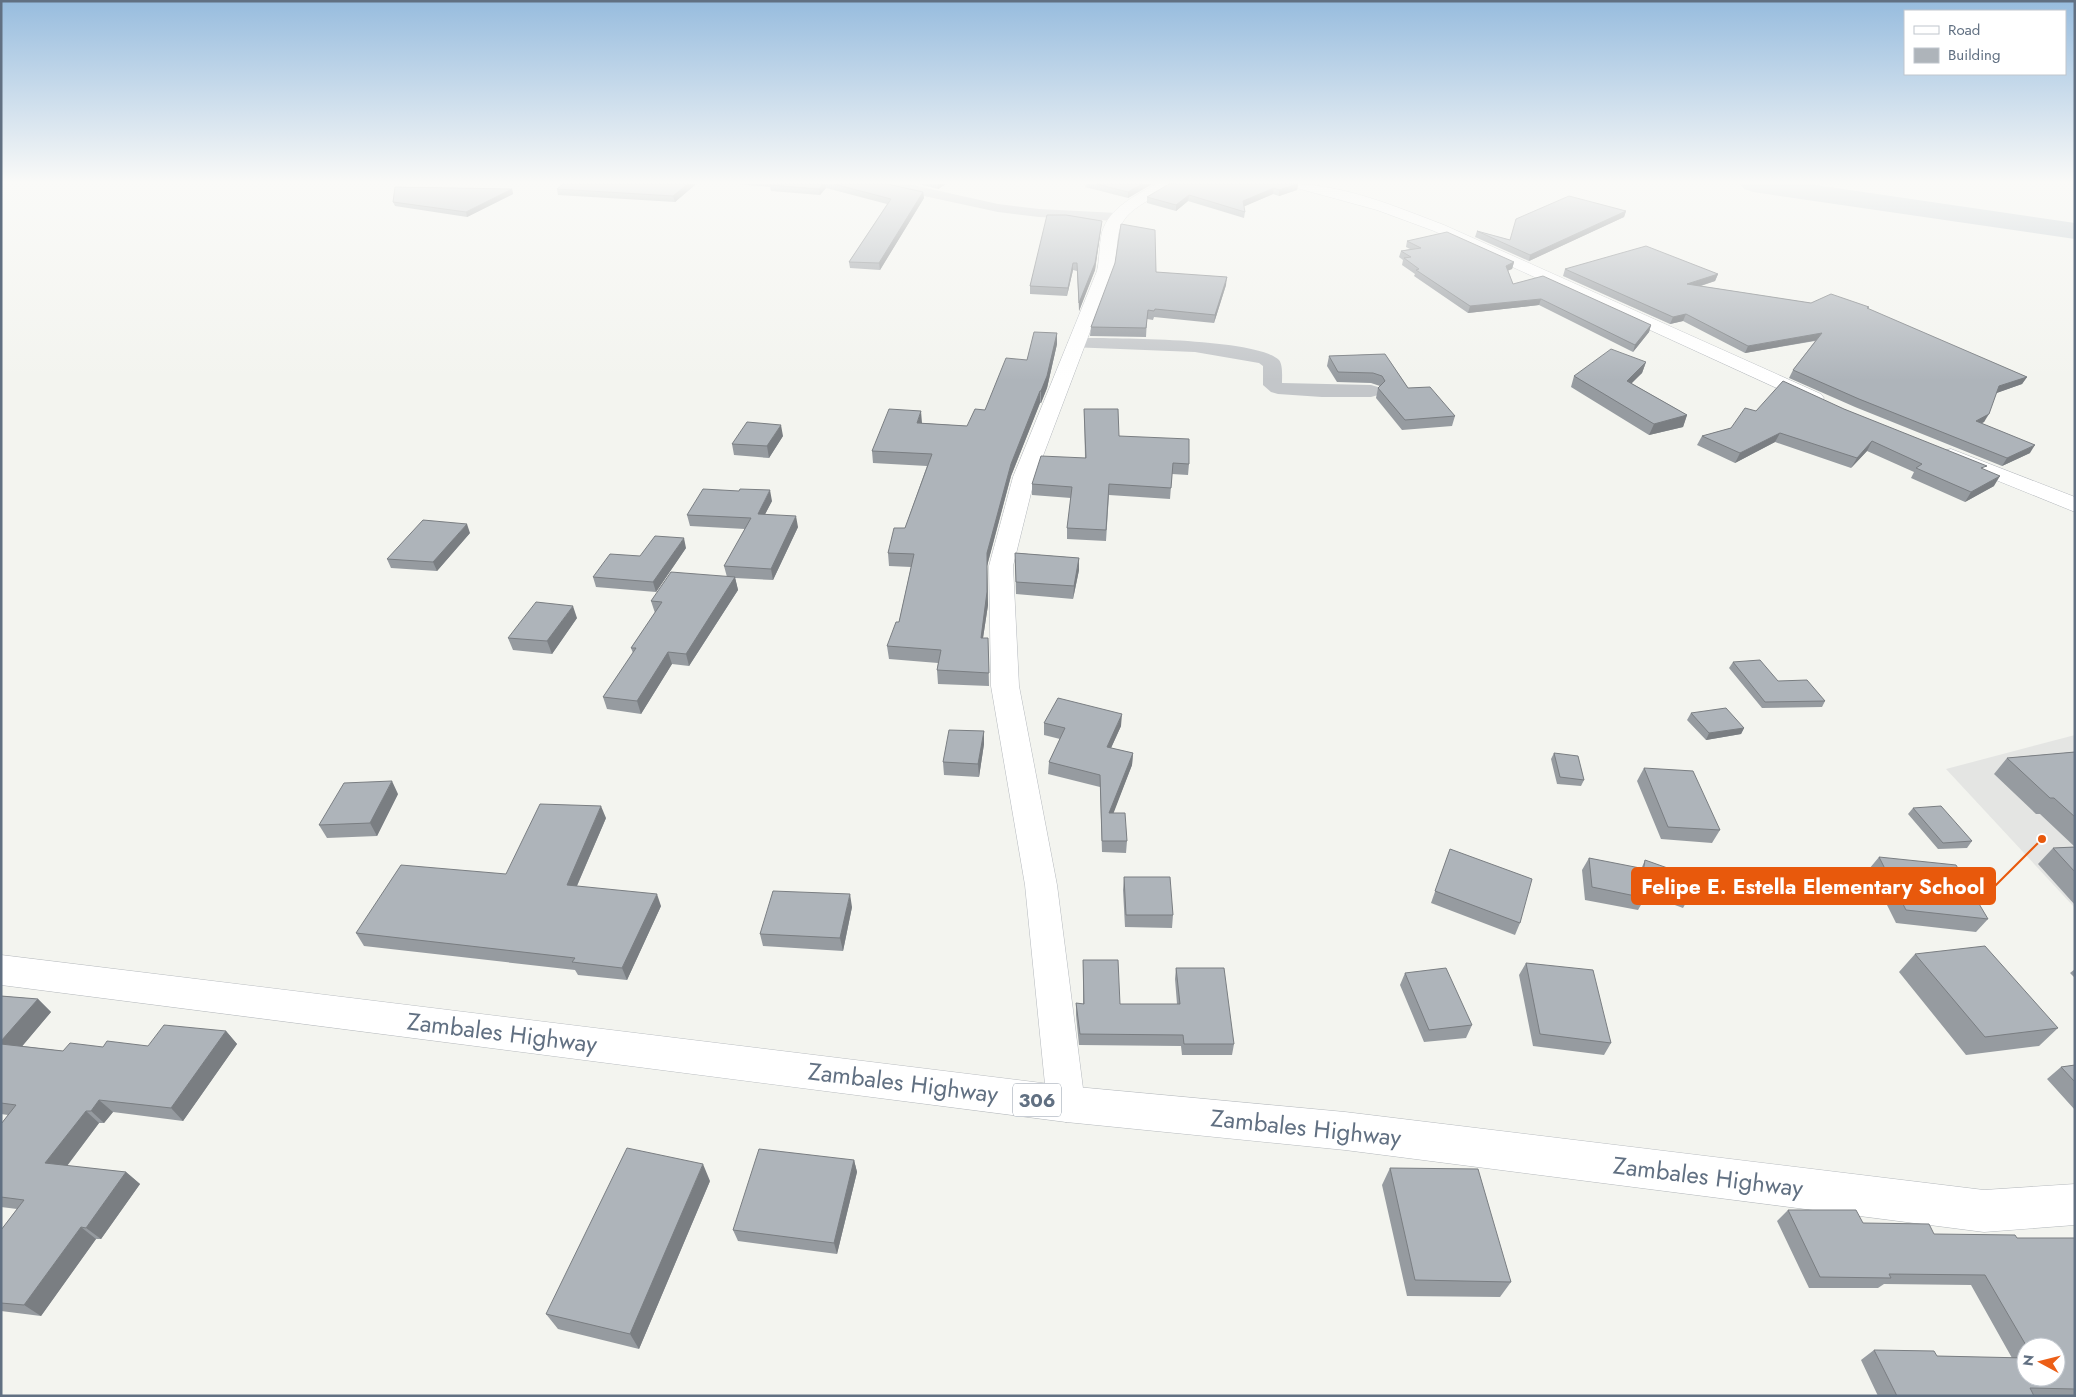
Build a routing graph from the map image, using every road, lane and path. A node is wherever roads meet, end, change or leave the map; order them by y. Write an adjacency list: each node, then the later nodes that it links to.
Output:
1 (1109, 249): 3 (street)
2 (1486, 249): 5 (street)
3 (1076, 343): 4 (street); 9 (street)
4 (1371, 391)
5 (1829, 405)
6 (1938, 450): 7 (street)
7 (2075, 505)
8 (1, 970): 9 (street, Zambales Highway / 306)
9 (1066, 1104): 10 (street, Zambales Highway / 306)
10 (2075, 1204)

